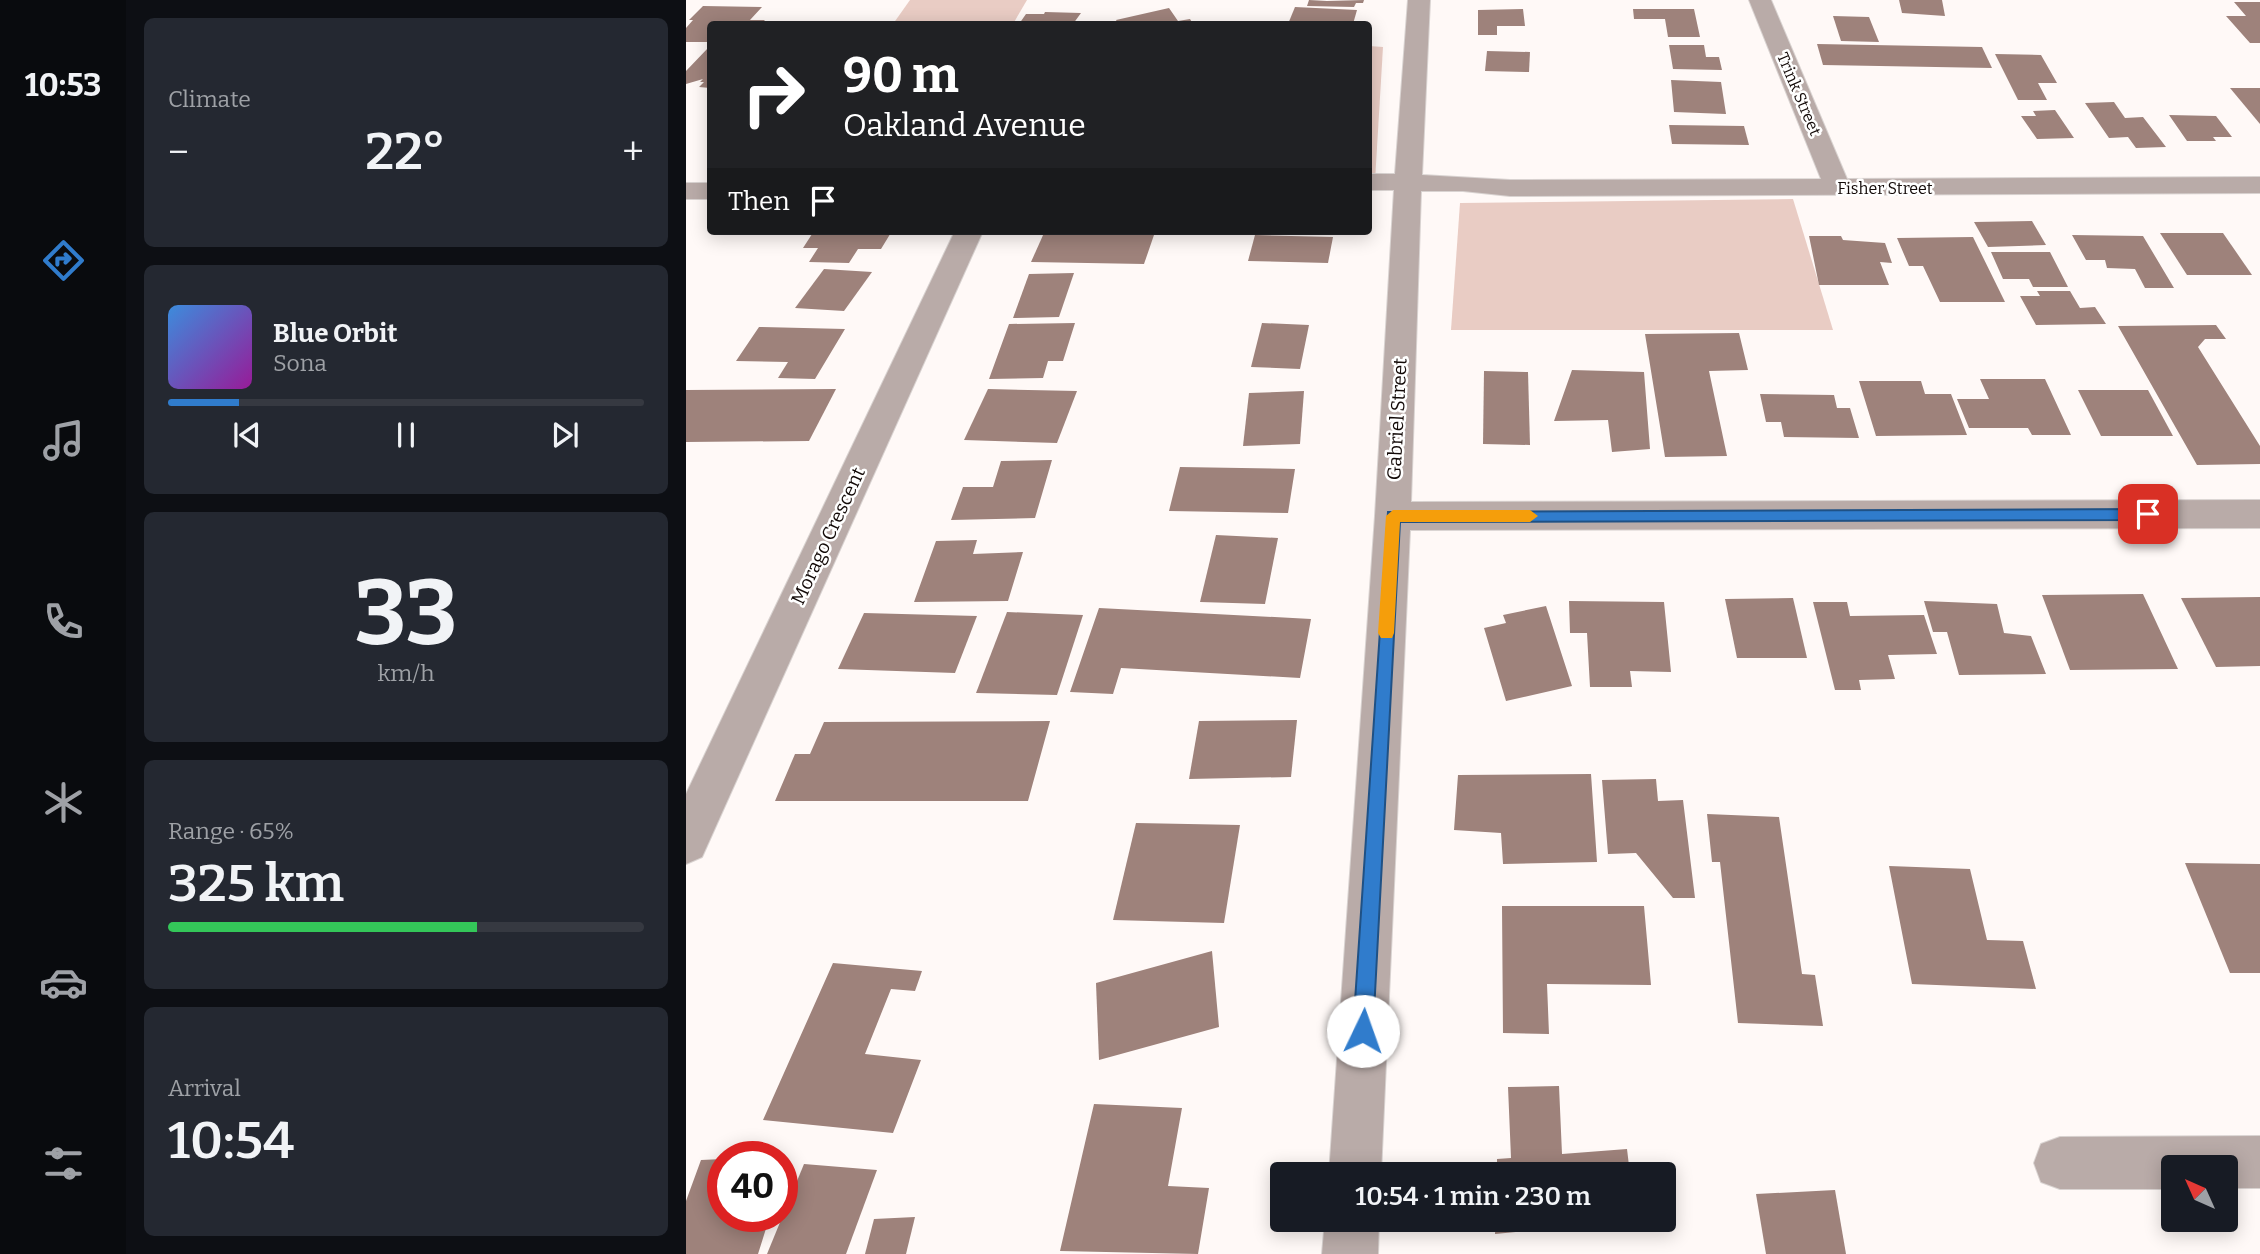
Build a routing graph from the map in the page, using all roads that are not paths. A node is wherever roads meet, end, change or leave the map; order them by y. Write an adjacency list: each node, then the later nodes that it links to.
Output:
1 (1419, 0): 6 (street, Gabriel Street)
2 (1760, 0): 5 (street, Trink Street)
3 (1372, 183): 6 (street, Fisher Street)
4 (2260, 185): 5 (street, Fisher Street)
5 (1838, 188): 6 (street, Fisher Street)
6 (1407, 190): 9 (street, Fisher Street); 12 (street, Gabriel Street)
7 (686, 191): 8 (street)
8 (707, 191)
9 (1372, 196)
10 (968, 235): 13 (street, Morago Crescent)
11 (2260, 514): 12 (street)
12 (1393, 516): 14 (street, Gabriel Street)
13 (686, 842)
14 (1356, 1162)
15 (2260, 1162): 16 (street)
16 (2060, 1163)
17 (1351, 1232): 18 (street)
18 (1350, 1254)

